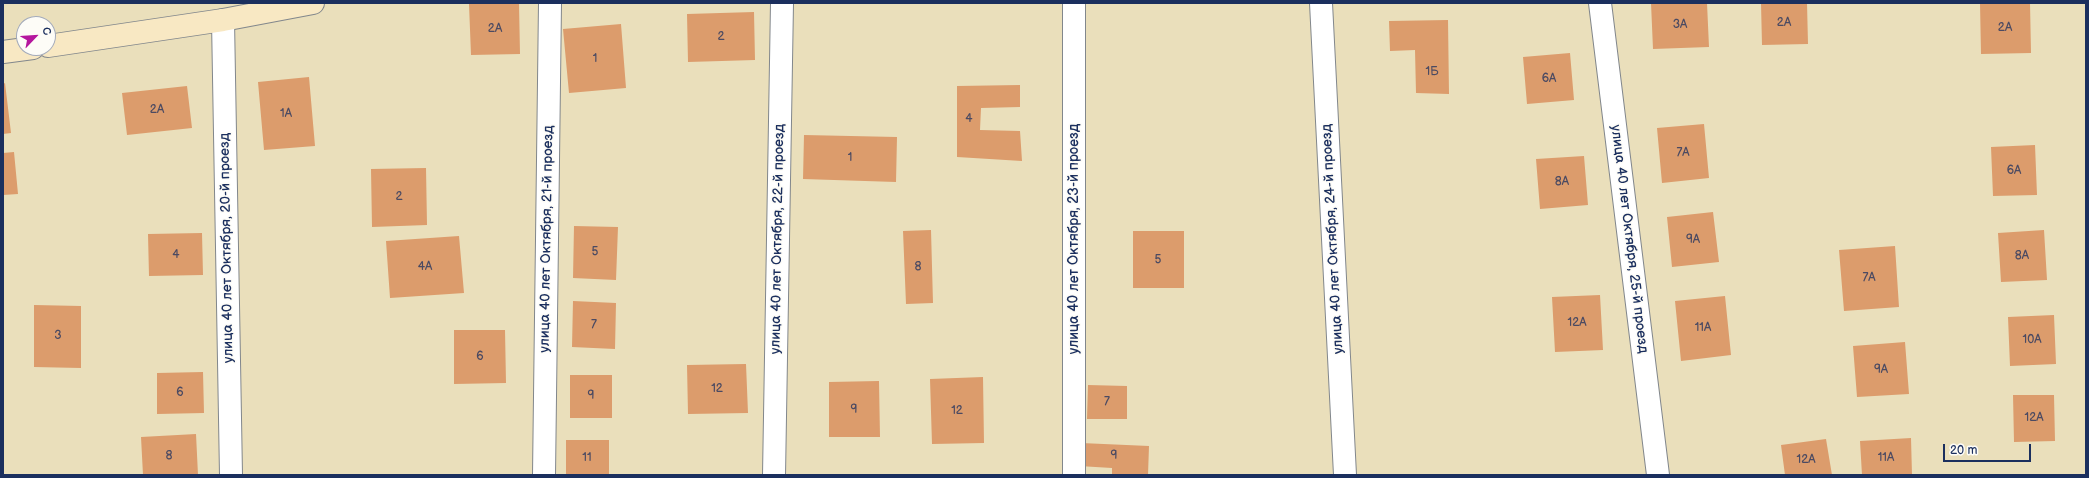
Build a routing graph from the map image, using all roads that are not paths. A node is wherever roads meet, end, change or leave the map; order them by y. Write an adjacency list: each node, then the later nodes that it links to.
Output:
1 (313, 3): 7 (street)
2 (550, 3): 12 (street, улица 40 лет Октября, 21-й проезд)
3 (782, 3): 13 (street, улица 40 лет Октября, 22-й проезд)
4 (1074, 3): 14 (street, улица 40 лет Октября, 23-й проезд)
5 (1321, 3): 15 (street, улица 40 лет Октября, 24-й проезд)
6 (1600, 3): 16 (street, улица 40 лет Октября, 25-й проезд)
7 (223, 20): 8 (street); 11 (street, улица 40 лет Октября, 20-й проезд)
8 (56, 45)
9 (16, 50): 10 (street)
10 (3, 52)
11 (231, 475)
12 (544, 475)
13 (774, 475)
14 (1074, 475)
15 (1346, 475)
16 (1658, 475)

